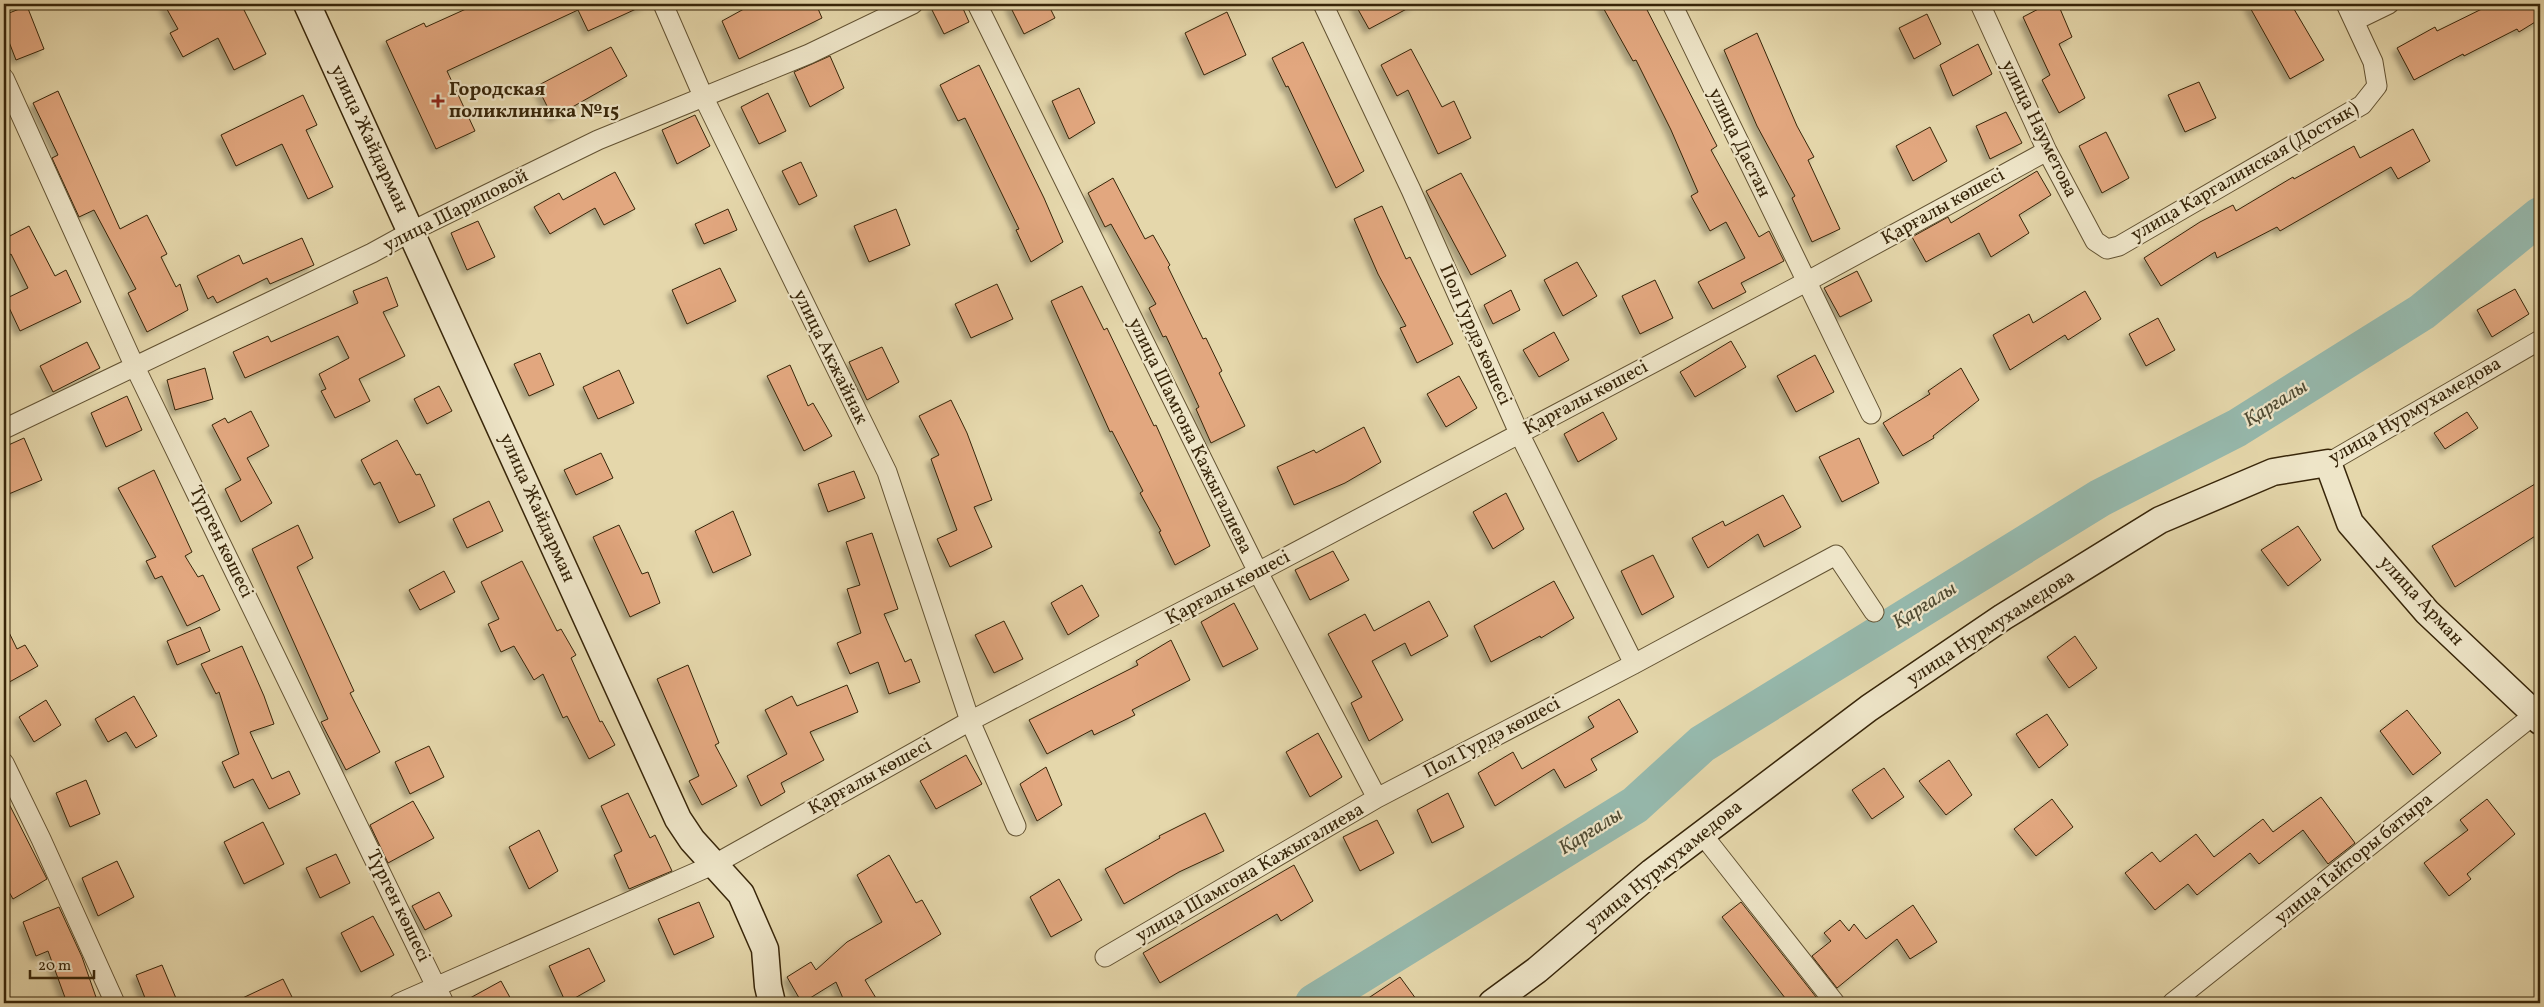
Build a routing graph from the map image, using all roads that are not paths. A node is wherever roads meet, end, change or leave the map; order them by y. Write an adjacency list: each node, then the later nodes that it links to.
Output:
1 (307, 4): 14 (street, улица Жайдарман)
2 (663, 4): 12 (street, улица Акжайнак)
3 (912, 4): 12 (street, улица Шариповой)
4 (977, 4): 23 (street, улица Шамгона Кажыгалиева)
5 (1323, 4): 21 (street, Пол Гурдэ көшесі)
6 (1672, 4): 16 (street, улица Дастан)
7 (1980, 4): 13 (street, улица Науметова)
8 (2346, 4): 10 (street)
9 (2389, 4): 10 (street)
10 (2354, 21): 15 (street, улица Каргалинская (Достык))
11 (4, 78): 18 (street, Түрген көшесі)
12 (703, 96): 14 (street, улица Шариповой); 27 (street, улица Акжайнак)
13 (2047, 151): 15 (street, улица Науметова); 16 (street, Қарғалы көшесі)
14 (412, 231): 18 (street, улица Шариповой); 32 (street, улица Жайдарман)
15 (2107, 249)
16 (1806, 282): 19 (street, улица Дастан); 21 (street, Қарғалы көшесі)
17 (2540, 340): 22 (street, улица Нурмухамедова)
18 (134, 365): 20 (street, улица Шариповой); 34 (street, Түрген көшесі)
19 (1871, 414)
20 (4, 429)
21 (1519, 434): 23 (street, Қарғалы көшесі); 25 (street, Пол Гурдэ көшесі)
22 (2328, 463): 26 (street, улица Арман); 31 (street, улица Нурмухамедова)
23 (1258, 572): 27 (street, Қарғалы көшесі); 29 (street, улица Шамгона Кажыгалиева)
24 (1874, 612): 25 (street, Пол Гурдэ көшесі)
25 (1634, 664): 29 (street, Пол Гурдэ көшесі)
26 (2538, 718): 40 (street, улица Тайторы батыра)
27 (970, 721): 30 (street, улица Акжайнак); 32 (street, Қарғалы көшесі)
28 (4, 763): 35 (street)
29 (1377, 798): 33 (street, улица Шамгона Кажыгалиева)
30 (1016, 826)
31 (1702, 834): 38 (street, улица Нурмухамедова); 39 (street)
32 (715, 864): 34 (street, Қарғалы көшесі); 37 (street, улица Жайдарман)
33 (1105, 957)
34 (441, 995): 36 (street, Қарғалы көшесі)
35 (115, 1003)
36 (399, 1003)
37 (772, 1003)
38 (1492, 1003)
39 (1835, 1003)
40 (2172, 1003)

